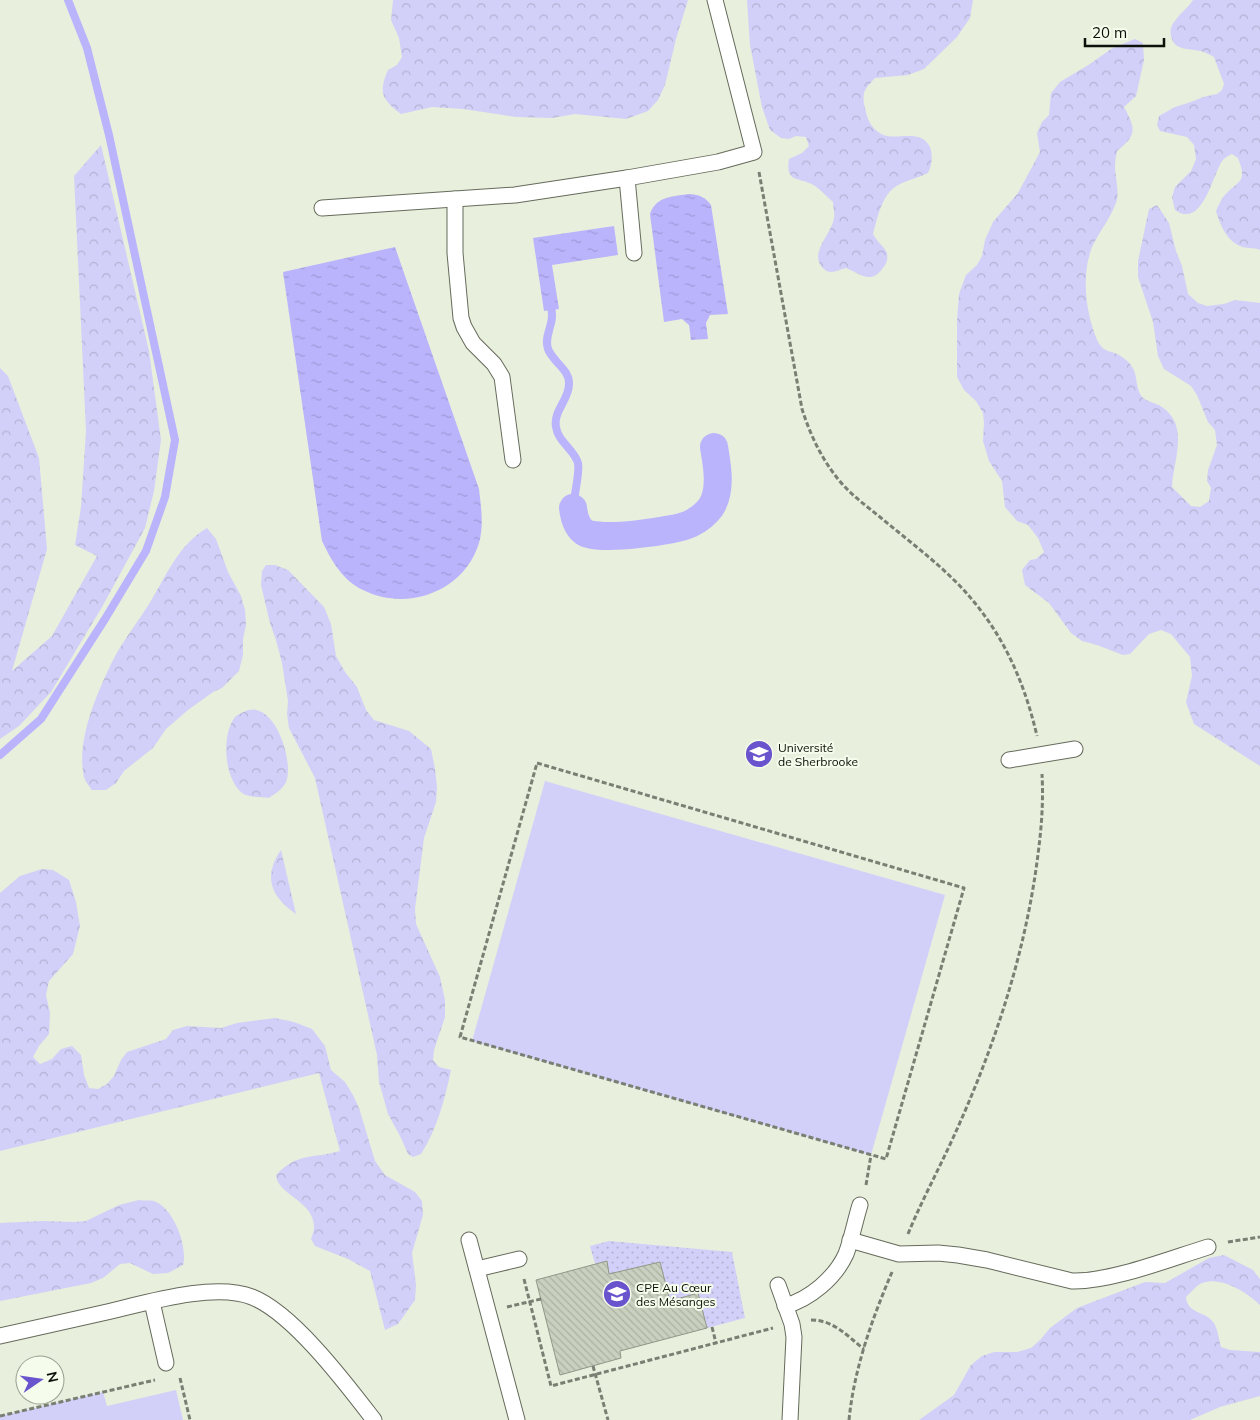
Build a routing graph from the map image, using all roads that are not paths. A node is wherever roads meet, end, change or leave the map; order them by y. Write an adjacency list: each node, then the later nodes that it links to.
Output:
1 (715, 0): 2 (lane)
2 (627, 178): 3 (lane); 5 (lane)
3 (455, 199): 4 (lane); 6 (lane)
4 (322, 208)
5 (634, 253)
6 (513, 460)
7 (1075, 749): 8 (lane)
8 (1009, 760)
9 (860, 1205): 11 (lane)
10 (469, 1240): 14 (lane)
11 (850, 1240): 12 (lane); 17 (lane)
12 (1208, 1247)
13 (520, 1266): 14 (lane)
14 (477, 1269): 21 (lane)
15 (778, 1285): 17 (lane)
16 (152, 1302): 18 (lane); 19 (lane); 20 (lane)
17 (785, 1306): 22 (lane)
18 (0, 1336)
19 (166, 1363)
20 (374, 1420)
21 (517, 1420)
22 (790, 1420)

